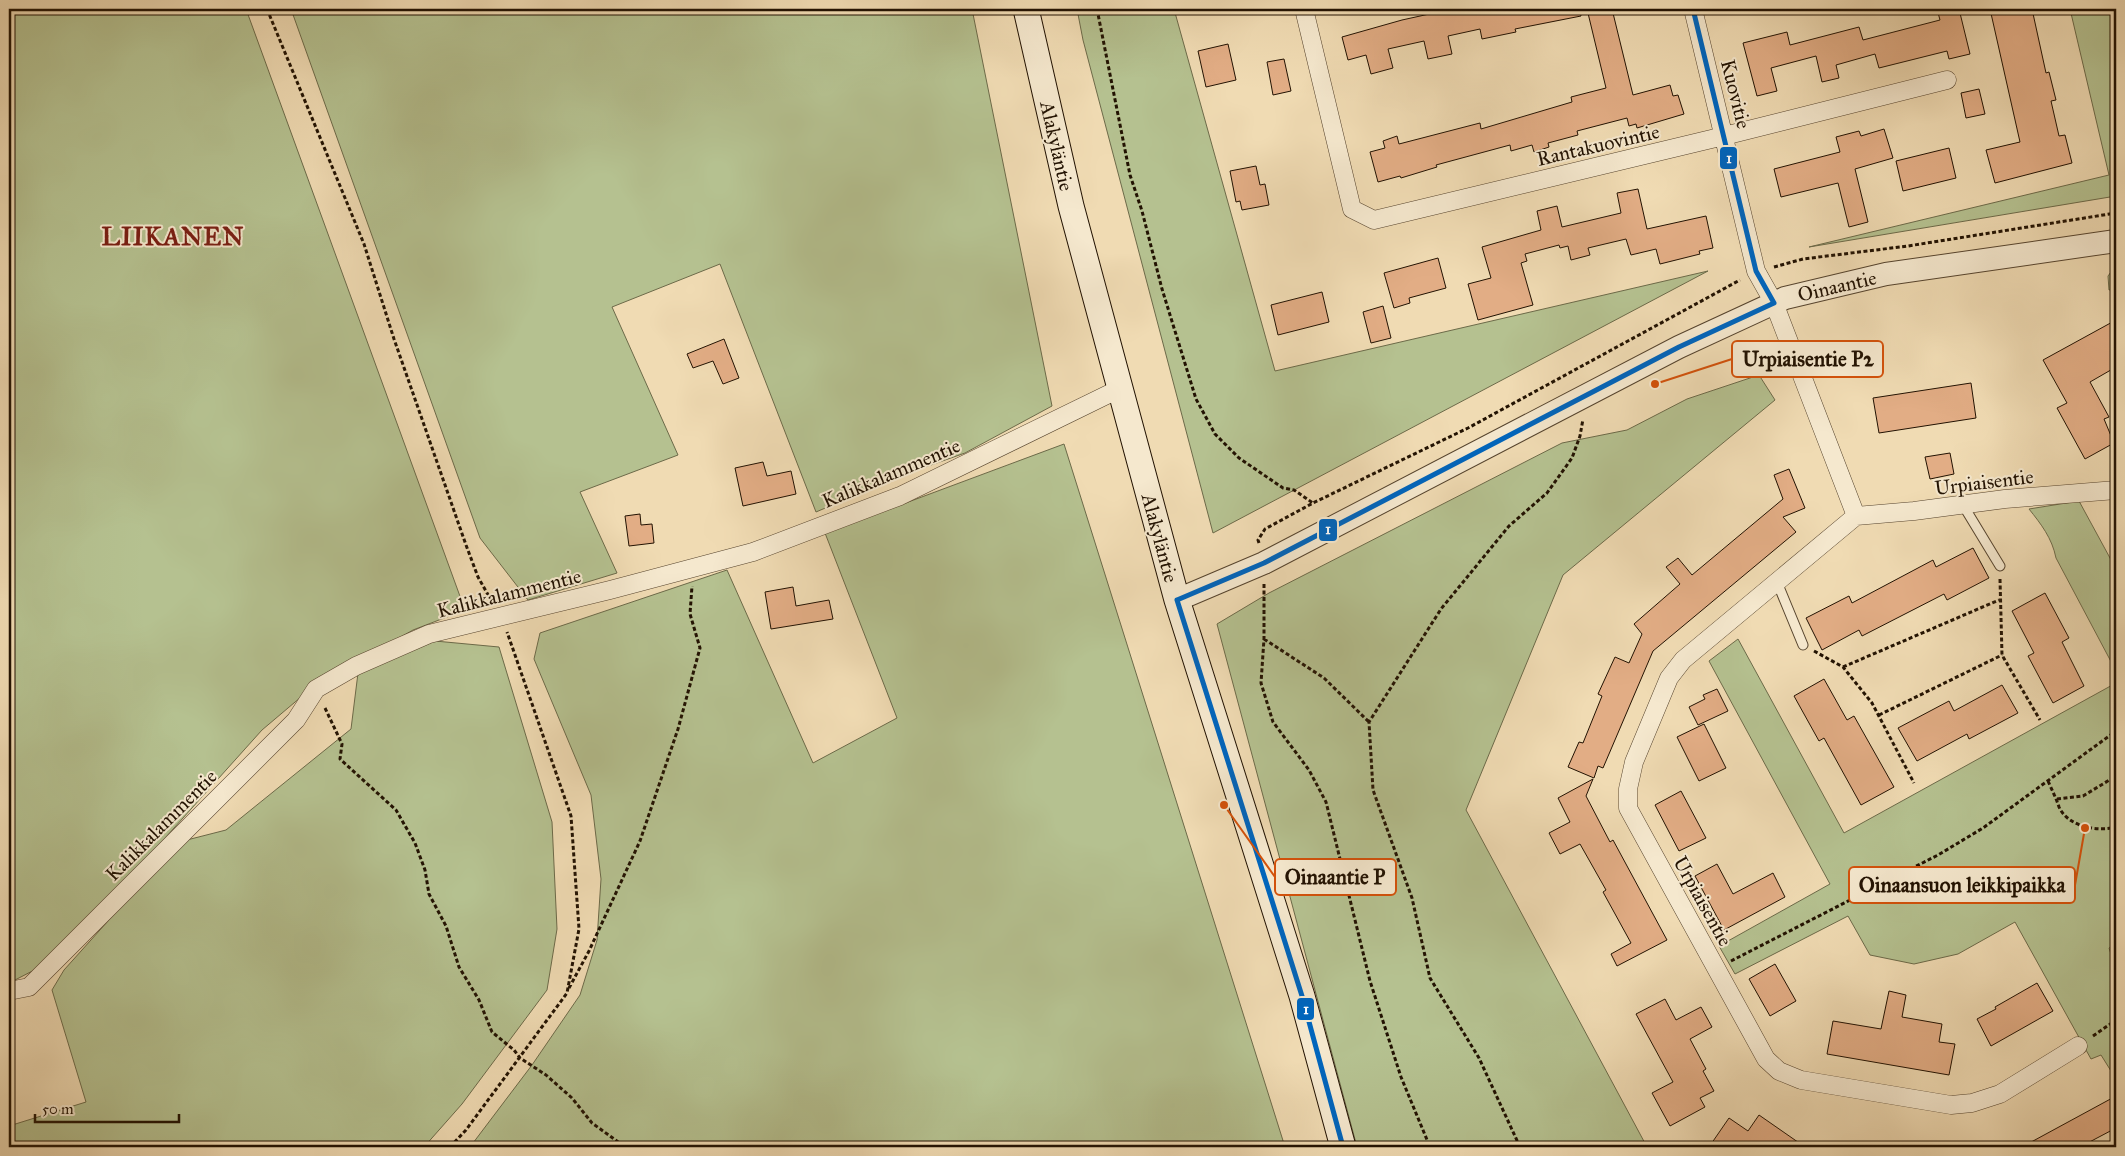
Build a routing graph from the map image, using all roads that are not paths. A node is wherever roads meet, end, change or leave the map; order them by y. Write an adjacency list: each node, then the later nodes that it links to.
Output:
1 (1026, 9): 8 (main road, Alakyläntie)
2 (1304, 9): 5 (street, Rantakuovintie)
3 (1693, 9): 5 (street, Kuovitie)
4 (1947, 80): 5 (street, Rantakuovintie)
5 (1724, 136): 7 (street, Kuovitie)
6 (2116, 241): 7 (street, Oinaantie)
7 (1774, 303): 11 (street); 14 (street, Oinaantie)
8 (1119, 389): 14 (main road, Alakyläntie); 16 (street, Kalikkalammentie)
9 (2116, 490): 10 (street, Urpiaisentie)
10 (1964, 505): 11 (street, Urpiaisentie); 12 (lane)
11 (1856, 516): 13 (street, Urpiaisentie)
12 (2000, 566)
13 (1777, 582): 15 (lane); 17 (street, Urpiaisentie)
14 (1176, 600): 18 (main road, Alakyläntie)
15 (1803, 645)
16 (9, 992)
17 (2078, 1046)
18 (1343, 1147)

